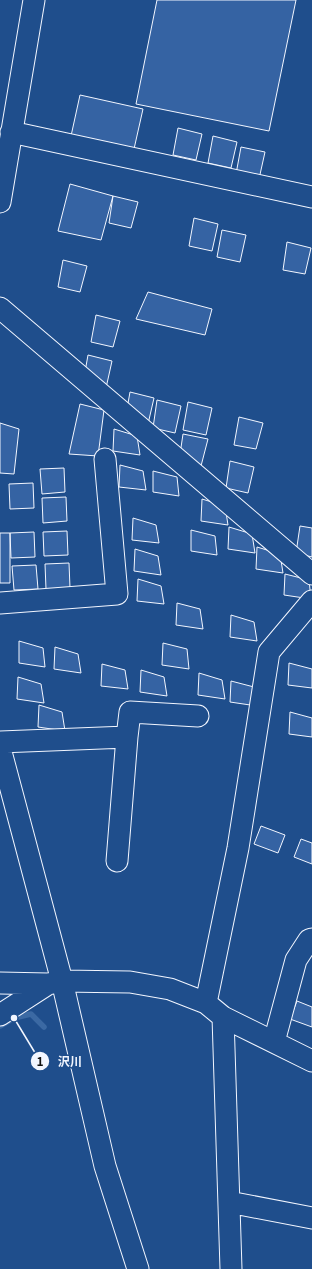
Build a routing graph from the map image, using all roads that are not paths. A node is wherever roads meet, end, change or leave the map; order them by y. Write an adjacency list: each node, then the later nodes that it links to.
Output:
1 (34, 0): 2 (street)
2 (11, 132): 3 (street); 4 (street)
3 (312, 197)
4 (0, 202)
5 (0, 308): 7 (street)
6 (104, 459): 9 (street)
7 (312, 574)
8 (312, 601): 19 (street)
9 (0, 603)
10 (198, 716): 11 (street)
11 (127, 737): 12 (street); 15 (street)
12 (0, 742)
13 (0, 748): 14 (street)
14 (4, 782): 18 (street)
15 (117, 861)
16 (312, 939): 22 (street)
17 (0, 982): 18 (street)
18 (55, 983): 19 (street); 20 (street); 26 (street)
19 (206, 1003): 21 (street)
20 (0, 1014)
21 (224, 1017): 22 (street); 24 (street)
22 (274, 1042): 23 (street)
23 (312, 1061)
24 (229, 1202): 25 (street); 27 (street)
25 (312, 1218)
26 (138, 1269)
27 (231, 1269)

